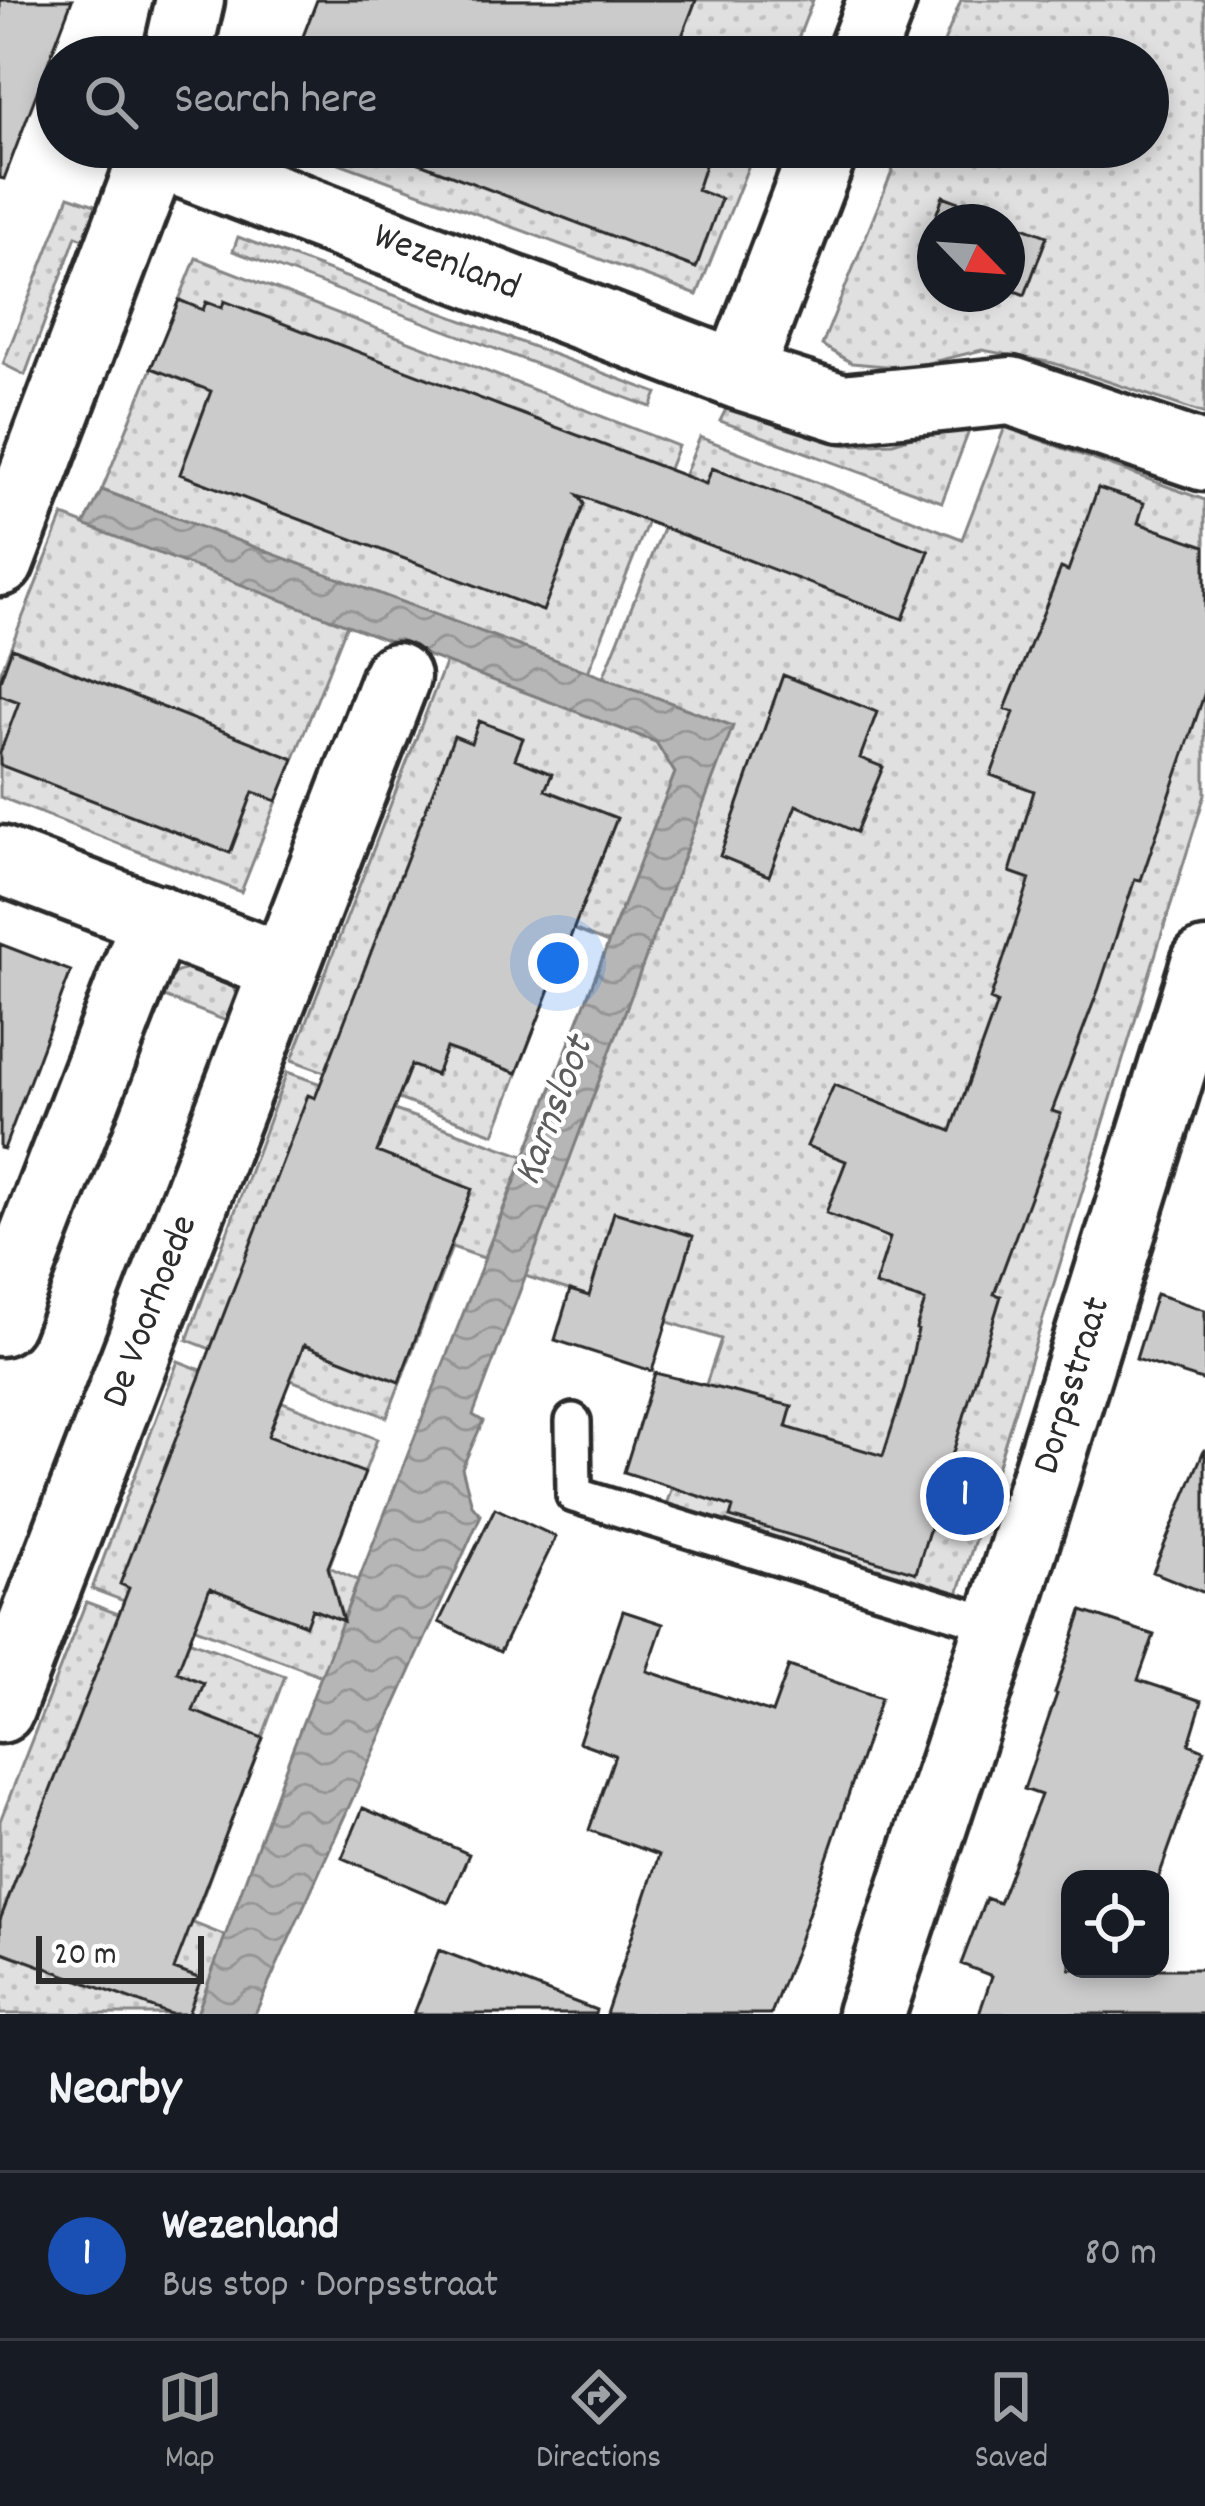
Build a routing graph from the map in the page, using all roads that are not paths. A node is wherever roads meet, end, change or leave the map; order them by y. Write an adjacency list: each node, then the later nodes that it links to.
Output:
1 (190, 0): 3 (street)
2 (881, 0): 4 (street)
3 (182, 36)
4 (868, 36)
5 (149, 168): 10 (street, Wezenland)
6 (203, 168): 8 (street, Wezenland)
7 (817, 168): 8 (street)
8 (738, 375): 9 (street, Wezenland)
9 (1205, 457)
10 (0, 562)
11 (396, 677): 15 (street, De Voorhoede)
12 (0, 860): 13 (street)
13 (156, 918): 15 (street); 16 (street)
14 (1205, 962): 18 (street, Dorpsstraat)
15 (284, 968): 19 (street, De Voorhoede)
16 (0, 1322)
17 (573, 1421): 18 (lane)
18 (999, 1627): 20 (street, Dorpsstraat)
19 (7, 1672)
20 (871, 2014)

